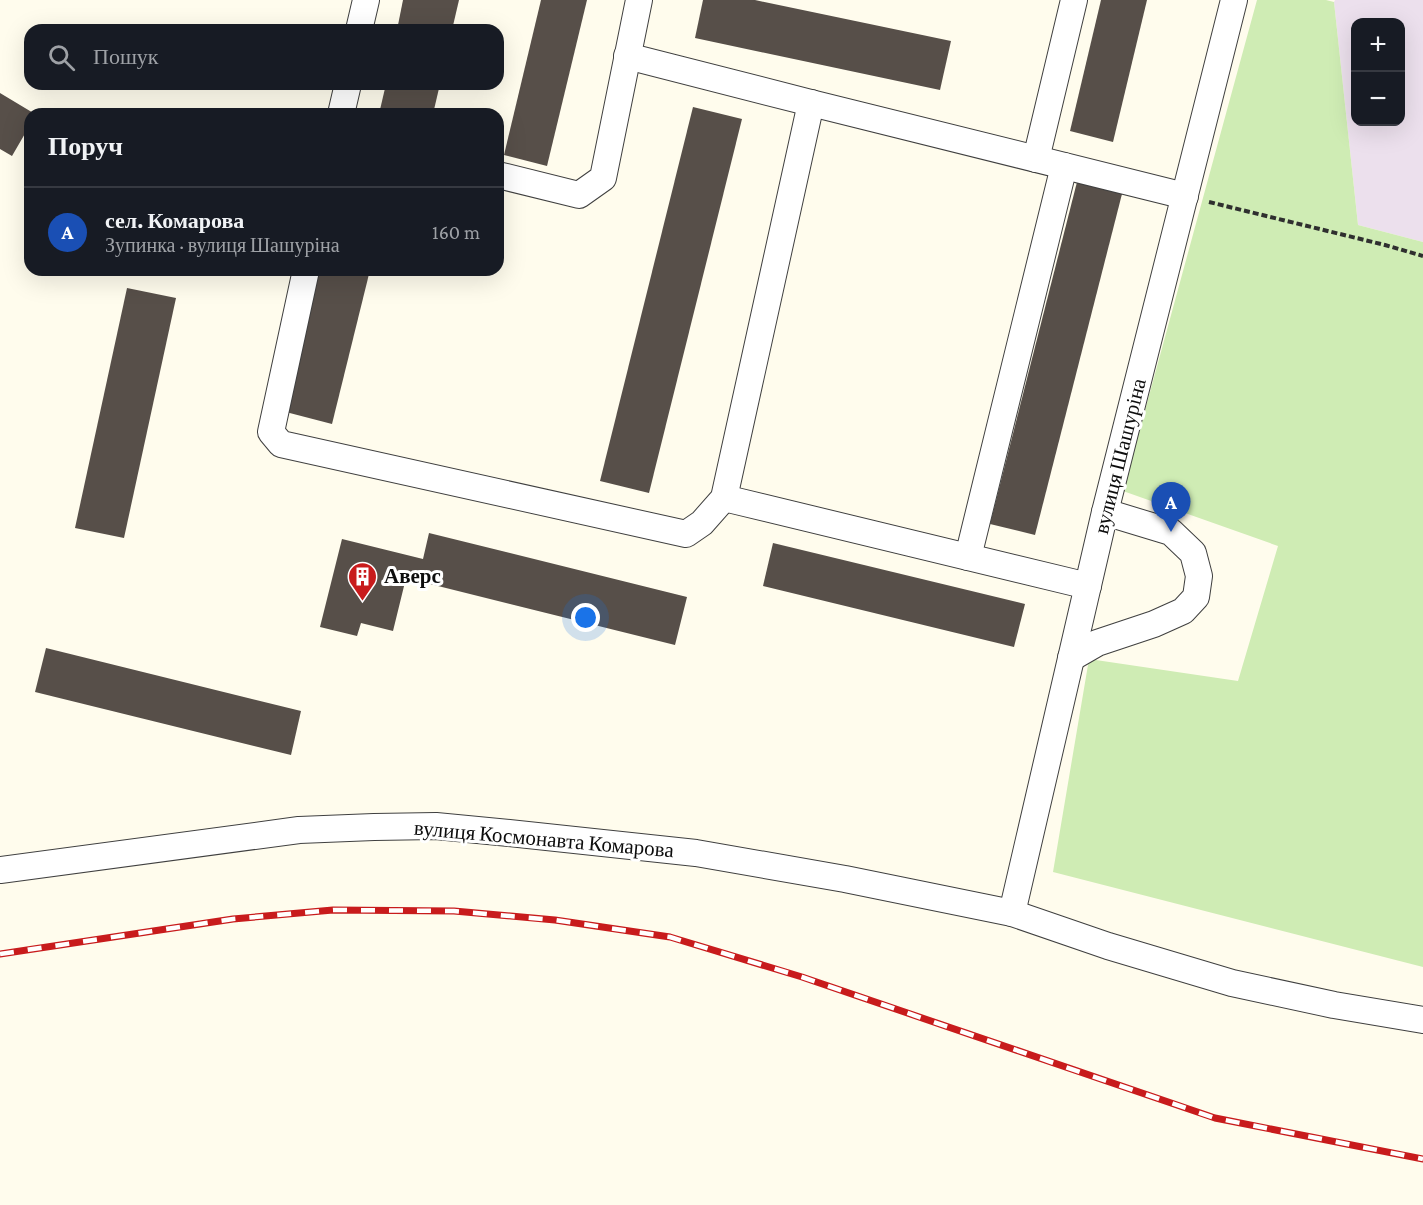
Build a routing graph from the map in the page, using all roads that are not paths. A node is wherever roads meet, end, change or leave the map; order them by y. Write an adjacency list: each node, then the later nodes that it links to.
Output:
1 (366, 0): 5 (street)
2 (639, 0): 6 (street)
3 (1074, 0): 10 (street)
4 (1234, 0): 13 (street, вулиця Шашуріна)
5 (360, 24)
6 (627, 56): 8 (street); 12 (street)
7 (347, 90): 9 (street)
8 (811, 103): 10 (street); 15 (street)
9 (342, 108)
10 (1036, 159): 11 (street)
11 (1064, 166): 13 (street); 17 (street)
12 (504, 176)
13 (1185, 196): 16 (street, вулиця Шашуріна)
14 (305, 276): 15 (street)
15 (724, 498): 17 (street)
16 (1106, 512): 18 (street, вулиця Шашуріна); 19 (street)
17 (969, 557): 18 (street)
18 (1088, 586): 19 (street, вулиця Шашуріна)
19 (1071, 658): 21 (street, вулиця Шашуріна)
20 (0, 870): 21 (street, вулиця Космонавта Комарова)
21 (1012, 913): 22 (street, вулиця Космонавта Комарова)
22 (1423, 1020)

